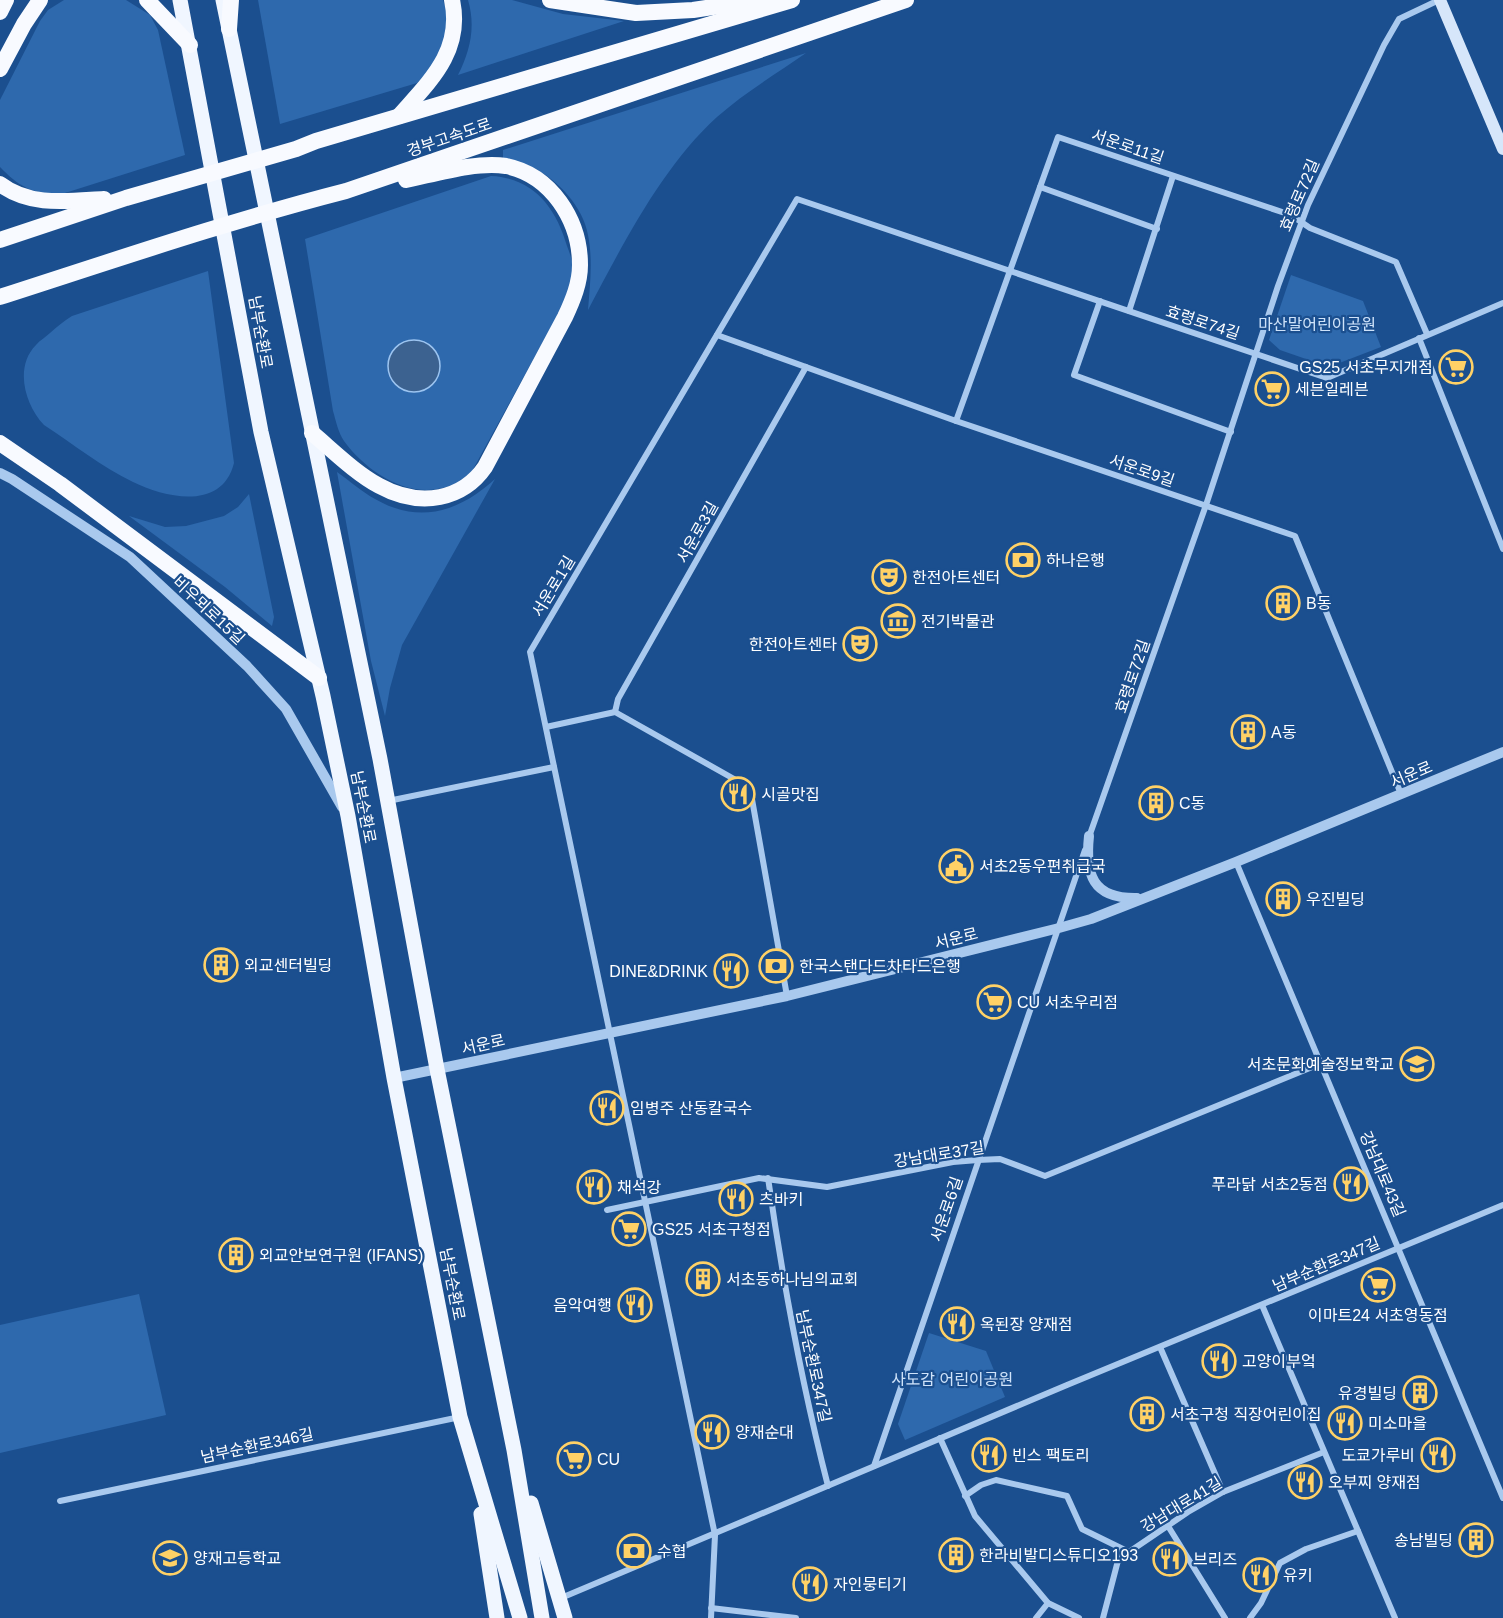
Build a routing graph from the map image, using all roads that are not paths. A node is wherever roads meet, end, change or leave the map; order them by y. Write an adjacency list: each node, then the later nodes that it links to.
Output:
1 (6, 0): 13 (highway)
2 (39, 0): 16 (highway)
3 (147, 0): 15 (highway)
4 (180, 0): 15 (main road, 남부순환로)
5 (222, 0): 14 (main road, 남부순환로)
6 (231, 0): 14 (highway)
7 (452, 0): 17 (highway)
8 (550, 0): 9 (highway)
9 (758, 0)
10 (792, 0): 17 (highway, 경부고속도로)
11 (906, 0): 22 (highway, 경부고속도로)
12 (1439, 0): 18 (main road); 25 (street, 효령로72길)
13 (0, 12)
14 (229, 29): 40 (main road, 남부순환로)
15 (190, 45): 45 (main road, 남부순환로)
16 (0, 69)
17 (399, 117): 23 (highway, 경부고속도로)
18 (1503, 149)
19 (1173, 176): 21 (street, 서운로11길); 25 (street, 서운로11길); 26 (street)
20 (0, 184): 23 (highway)
21 (1040, 188): 26 (street); 28 (street, 서운로11길)
22 (346, 191): 29 (highway, 경부고속도로); 40 (highway)
23 (126, 198): 27 (highway, 경부고속도로)
24 (796, 199): 28 (street, 효령로74길); 34 (street, 서운로1길)
25 (1301, 223): 33 (street, 서운로11길); 36 (street, 효령로72길)
26 (1157, 229): 32 (street)
27 (0, 240)
28 (1009, 271): 30 (street, 효령로74길); 38 (street, 서운로11길)
29 (0, 297)
30 (1100, 301): 32 (street, 효령로74길); 39 (street)
31 (1503, 303): 33 (street, 효령로74길)
32 (1129, 311): 36 (street, 효령로74길)
33 (1427, 334): 35 (street, 효령로74길)
34 (717, 335): 37 (street, 서운로9길); 47 (street, 서운로1길)
35 (1419, 338): 36 (street, 효령로74길); 44 (street)
36 (1257, 354): 39 (street, 효령로72길)
37 (806, 367): 38 (street, 서운로9길); 46 (street, 서운로3길)
38 (957, 421): 43 (street, 서운로9길)
39 (1231, 432): 43 (street, 효령로72길)
40 (312, 433): 51 (main road, 남부순환로)
41 (0, 443): 45 (highway)
42 (0, 473): 52 (street, 비우뫼로15길)
43 (1206, 506): 50 (street, 서운로9길); 53 (street, 효령로72길)
44 (1503, 549)
45 (319, 678): 52 (main road, 남부순환로)
46 (615, 712): 47 (street); 57 (street)
47 (546, 727): 49 (street, 서운로1길)
48 (1503, 752): 50 (street, 서운로)
49 (554, 767): 51 (street, 남부순환로); 58 (street, 서운로1길)
50 (1401, 795): 54 (street, 서운로)
51 (388, 801): 60 (main road, 남부순환로)
52 (348, 816): 61 (main road, 남부순환로)
53 (1089, 836): 55 (street); 56 (street, 효령로72길)
54 (1236, 862): 55 (street, 서운로); 59 (street, 강남대로43길)
55 (1146, 897): 56 (street, 서운로)
56 (1059, 928): 57 (street, 서운로); 62 (street, 서운로6길)
57 (787, 996): 58 (street, 서운로)
58 (610, 1033): 60 (street, 서운로); 64 (street)
59 (1322, 1063): 62 (street, 강남대로37길); 67 (street, 강남대로43길)
60 (437, 1069): 61 (street, 서운로); 72 (main road, 남부순환로)
61 (394, 1078): 70 (main road, 남부순환로)
62 (978, 1160): 63 (street, 강남대로37길); 75 (street, 서운로6길)
63 (768, 1178): 64 (street, 강남대로37길); 76 (street, 남부순환로347길)
64 (646, 1201): 66 (street, 강남대로37길); 83 (street)
65 (1503, 1205): 67 (street, 남부순환로347길)
66 (607, 1210)
67 (1399, 1248): 68 (street, 남부순환로347길); 79 (street, 강남대로43길)
68 (1262, 1305): 69 (street, 남부순환로347길); 73 (street)
69 (1160, 1347): 71 (street, 남부순환로347길); 77 (street)
70 (460, 1417): 74 (main road, 남부순환로); 80 (street, 남부순환로346길)
71 (940, 1438): 75 (street, 남부순환로347길); 78 (street)
72 (514, 1450): 85 (main road); 90 (main road, 남부순환로)
73 (1324, 1452): 77 (street, 강남대로41길); 82 (street)
74 (472, 1461): 88 (main road); 89 (main road, 남부순환로)
75 (874, 1466): 76 (street, 남부순환로347길)
76 (828, 1486): 83 (street, 남부순환로347길)
77 (1223, 1492): 81 (street, 강남대로41길)
78 (965, 1496): 84 (street); 86 (street)
79 (1503, 1497)
80 (60, 1501)
81 (1168, 1526): 84 (street, 강남대로41길); 97 (street)
82 (1358, 1531): 98 (street); 99 (street)
83 (715, 1535): 85 (street, 남부순환로347길); 87 (street)
84 (1121, 1549): 96 (street)
85 (561, 1599): 91 (main road)
86 (1048, 1603): 94 (street); 95 (street)
87 (711, 1608): 92 (street); 93 (street)
88 (497, 1618)
89 (520, 1618)
90 (542, 1618)
91 (565, 1618)
92 (711, 1618)
93 (796, 1618)
94 (1036, 1618)
95 (1079, 1618)
96 (1103, 1618)
97 (1225, 1618)
98 (1250, 1618)
99 (1395, 1618)

